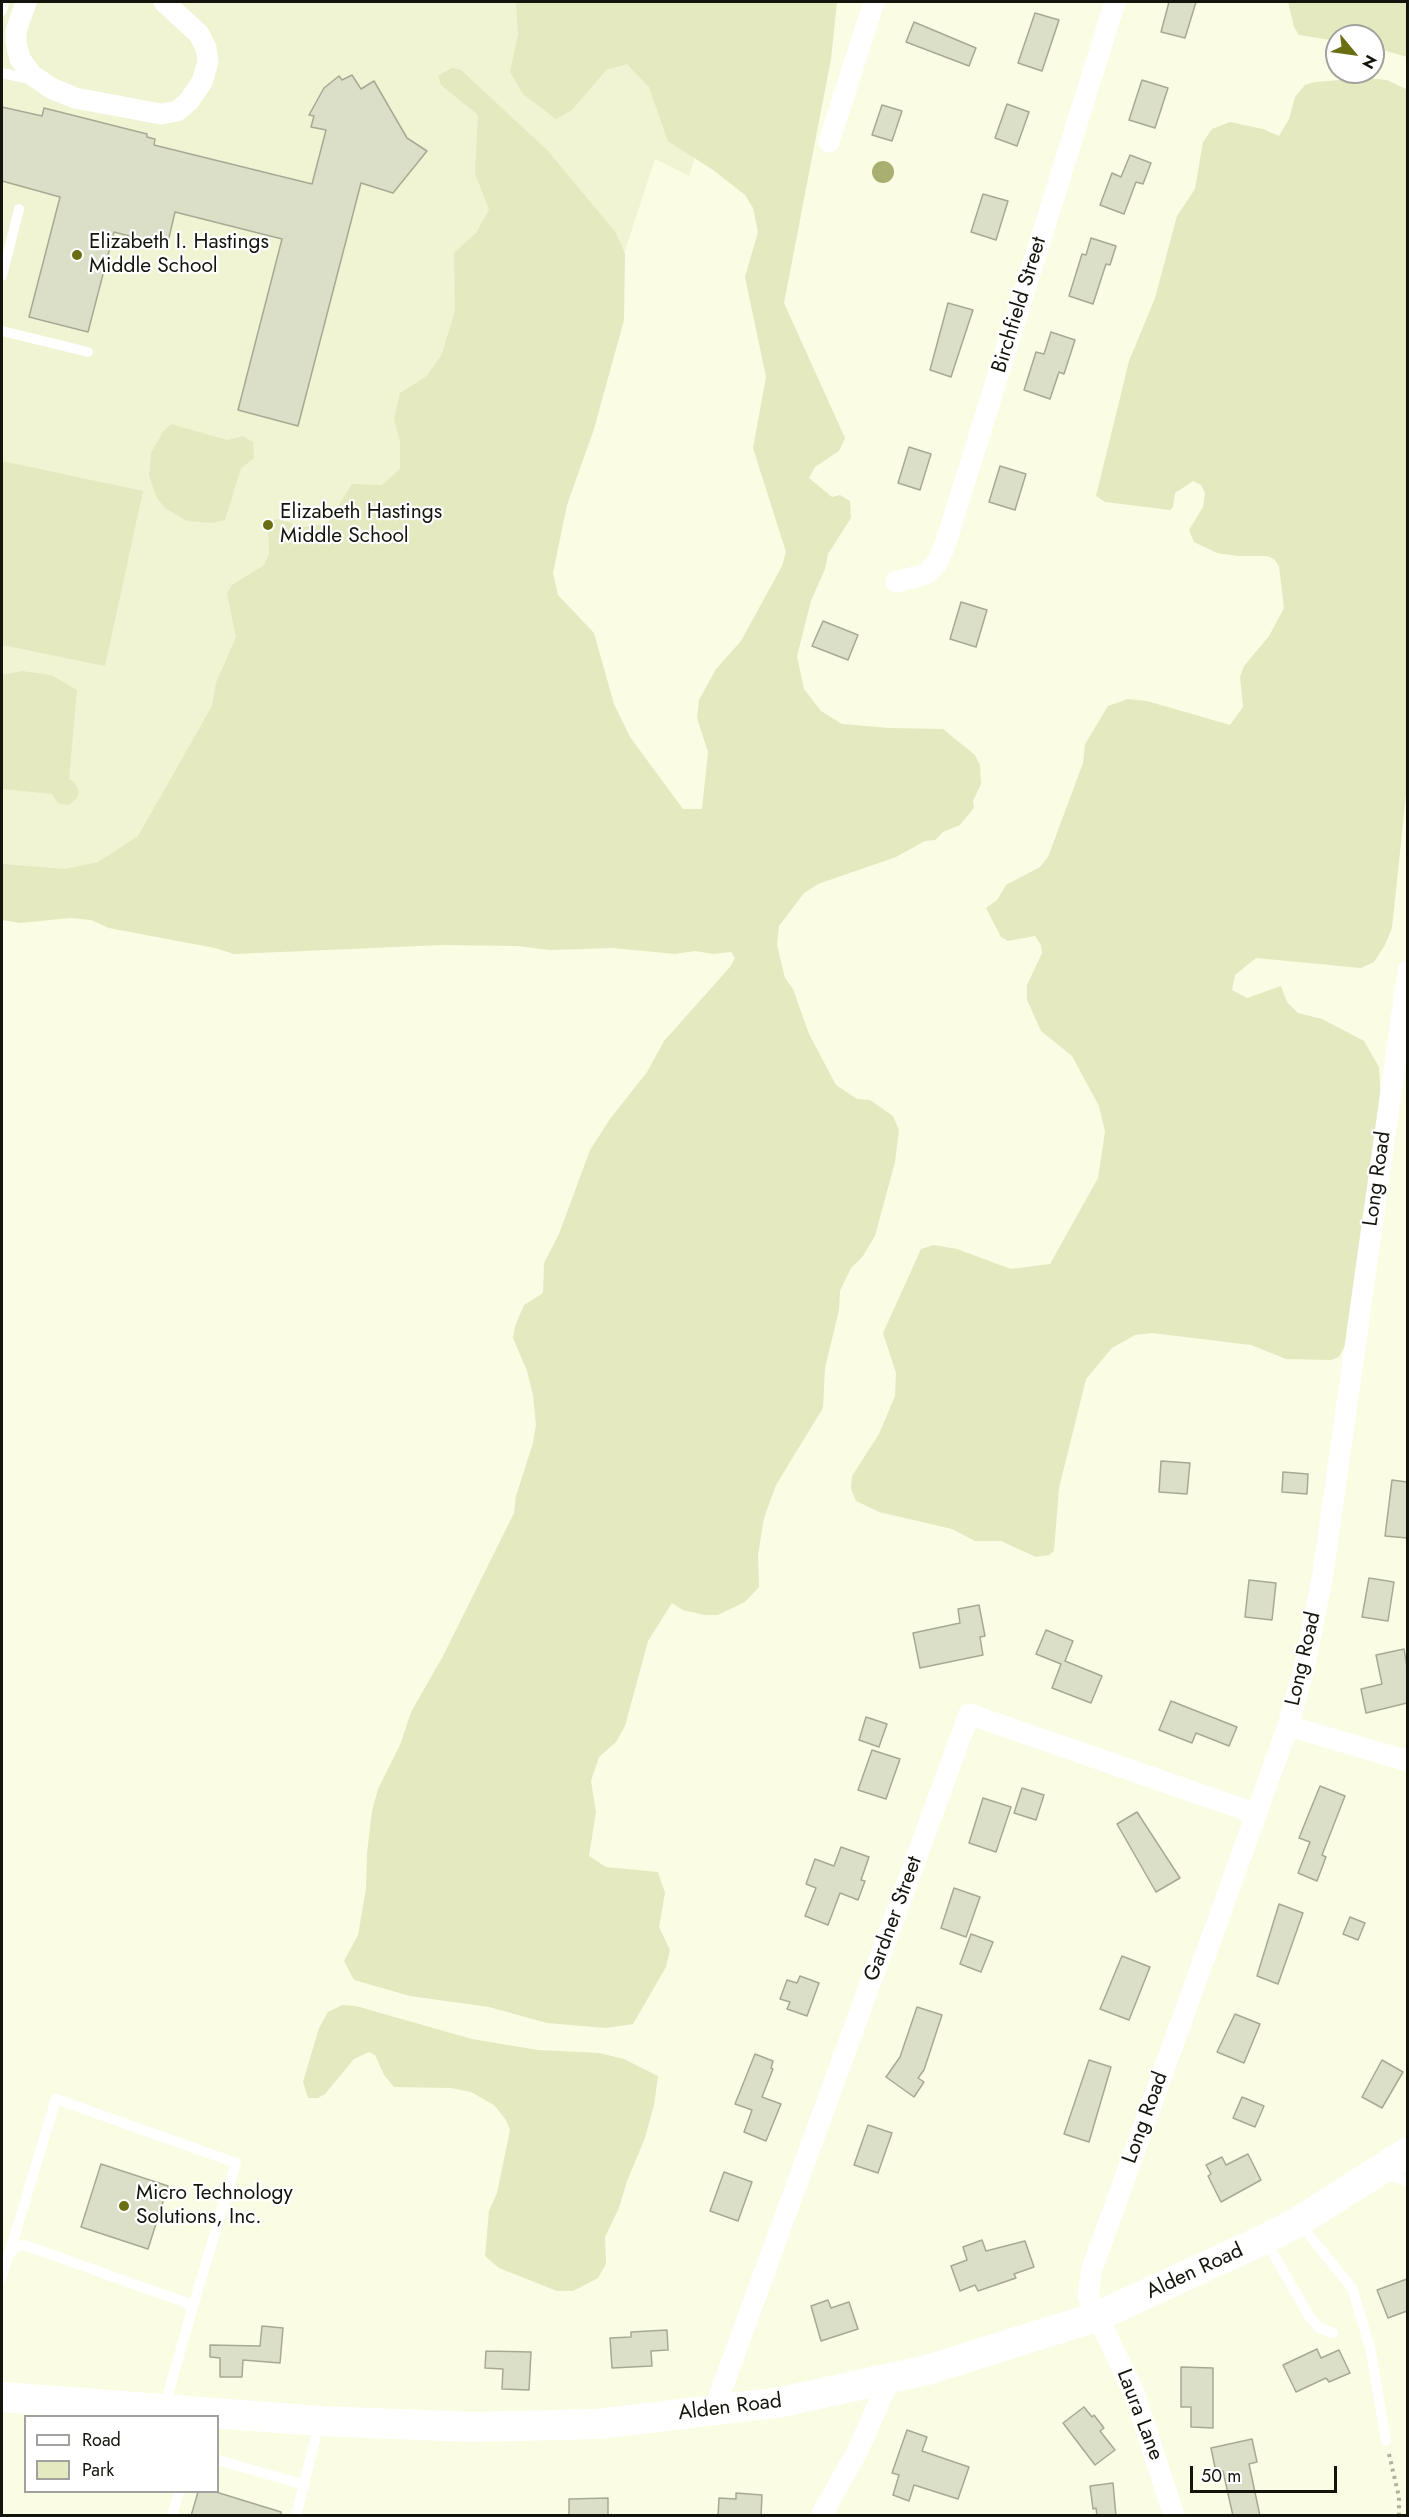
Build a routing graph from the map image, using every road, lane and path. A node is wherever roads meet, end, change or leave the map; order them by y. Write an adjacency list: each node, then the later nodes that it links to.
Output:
1 (4, 2): 6 (lane)
2 (26, 2): 8 (street)
3 (164, 2): 8 (street)
4 (874, 2): 9 (street)
5 (1114, 2): 14 (street, Birchfield Street)
6 (2, 11)
7 (2, 74): 8 (lane)
8 (42, 82)
9 (829, 142)
10 (19, 209): 11 (lane)
11 (2, 276)
12 (2, 331): 13 (lane)
13 (87, 352)
14 (896, 582)
15 (1407, 971): 16 (street, Long Road)
16 (1288, 1726): 17 (street); 18 (street, Long Road)
17 (1407, 1761)
18 (1257, 1814): 27 (street, Long Road); 32 (street, Gardner Street)
19 (1407, 2152): 20 (main road, Alden Road)
20 (1376, 2172): 21 (lane); 22 (main road, Alden Road)
21 (1407, 2181)
22 (1298, 2222): 23 (main road, Alden Road); 37 (lane)
23 (1265, 2239): 27 (main road, Alden Road); 28 (lane)
24 (9, 2254): 25 (lane); 26 (lane); 26 (lane)
25 (2, 2277)
26 (192, 2310): 31 (lane)
27 (1096, 2317): 29 (main road, Alden Road); 44 (street, Laura Lane)
28 (1333, 2333)
29 (890, 2378): 32 (main road, Alden Road); 43 (street)
30 (2, 2397): 31 (main road, Alden Road)
31 (164, 2408): 33 (main road, Alden Road)
32 (714, 2410): 36 (main road, Alden Road)
33 (198, 2414): 34 (main road, Alden Road)
34 (215, 2415)
35 (219, 2415): 36 (main road, Alden Road)
36 (320, 2421): 39 (lane)
37 (1386, 2441): 45 (path)
38 (219, 2460): 39 (lane)
39 (304, 2485): 42 (lane)
40 (178, 2493): 41 (lane)
41 (172, 2516)
42 (296, 2516)
43 (821, 2516)
44 (1174, 2516)
45 (1399, 2516)

